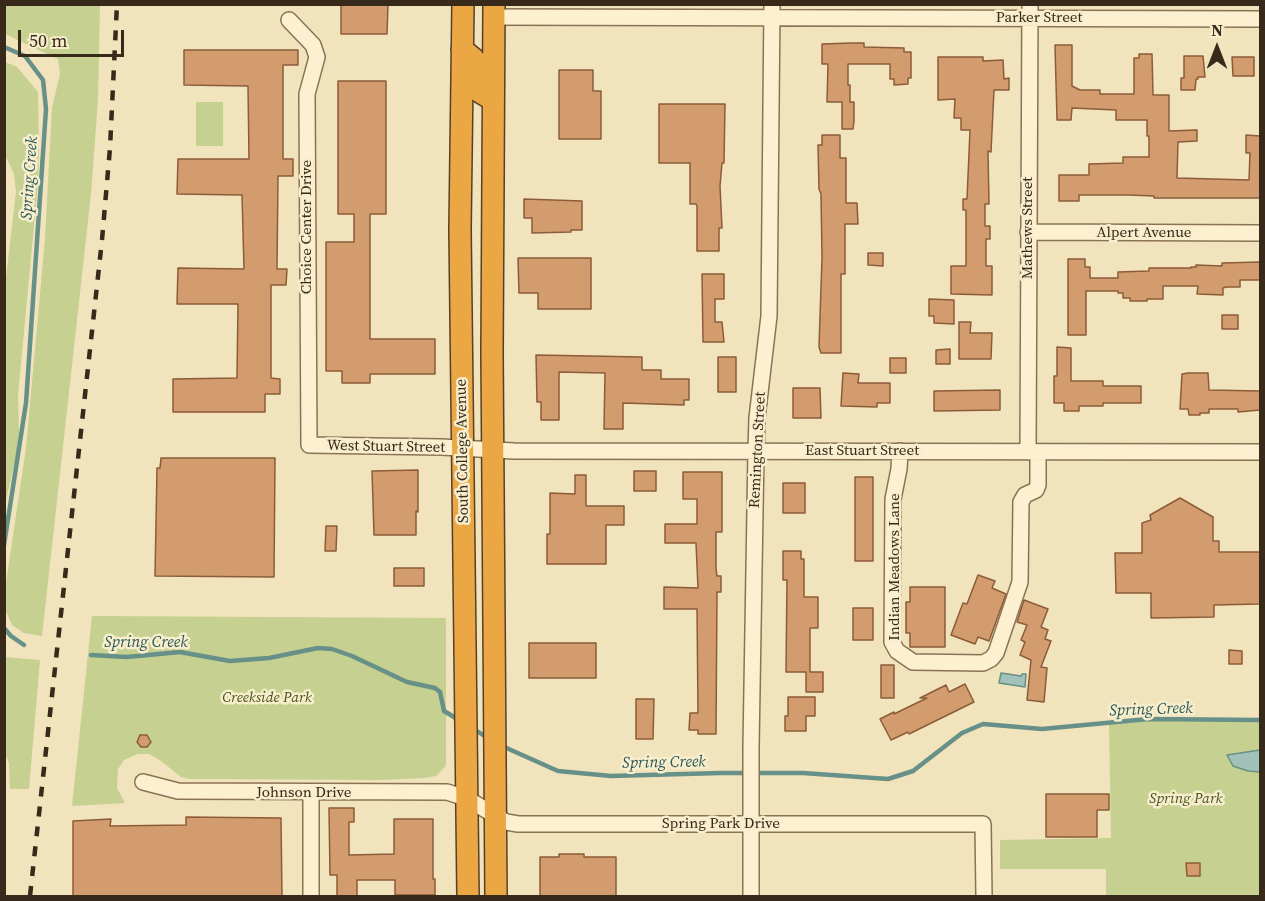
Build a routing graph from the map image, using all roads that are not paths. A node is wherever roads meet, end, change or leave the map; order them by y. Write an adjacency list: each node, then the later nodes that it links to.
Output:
1 (463, 4): 8 (highway, South College Avenue)
2 (488, 9): 3 (street, Parker Street); 9 (highway, South College Avenue)
3 (772, 11): 4 (street, Parker Street); 15 (street, Remington Street)
4 (1030, 11): 5 (street, Parker Street); 10 (street, Mathews Street)
5 (1228, 12): 6 (street, Parker Street)
6 (1260, 19)
7 (290, 20): 12 (street, Choice Center Drive)
8 (462, 49): 9 (highway); 13 (highway, South College Avenue)
9 (493, 100): 14 (highway, South College Avenue)
10 (1029, 232): 11 (street, Alpert Avenue); 17 (street, Mathews Street)
11 (1260, 233)
12 (309, 445): 13 (street, West Stuart Street)
13 (463, 449): 14 (street, East Stuart Street); 21 (highway, South College Avenue)
14 (493, 450): 15 (street, East Stuart Street); 22 (highway, South College Avenue)
15 (756, 451): 16 (street, East Stuart Street); 23 (street, Remington Street)
16 (900, 452): 17 (street, East Stuart Street); 17 (street, Indian Meadows Lane)
17 (1033, 452): 18 (street, East Stuart Street)
18 (1260, 452)
19 (143, 782): 20 (street, Johnson Drive)
20 (311, 793): 21 (street, Johnson Drive); 24 (street)
21 (466, 798): 22 (street, Spring Park Drive); 25 (highway, South College Avenue)
22 (495, 816): 23 (street, Spring Park Drive); 26 (highway, South College Avenue)
23 (751, 824): 27 (street, Remington Street); 28 (street, Spring Park Drive)
24 (311, 897)
25 (468, 897)
26 (496, 897)
27 (751, 897)
28 (984, 897)

